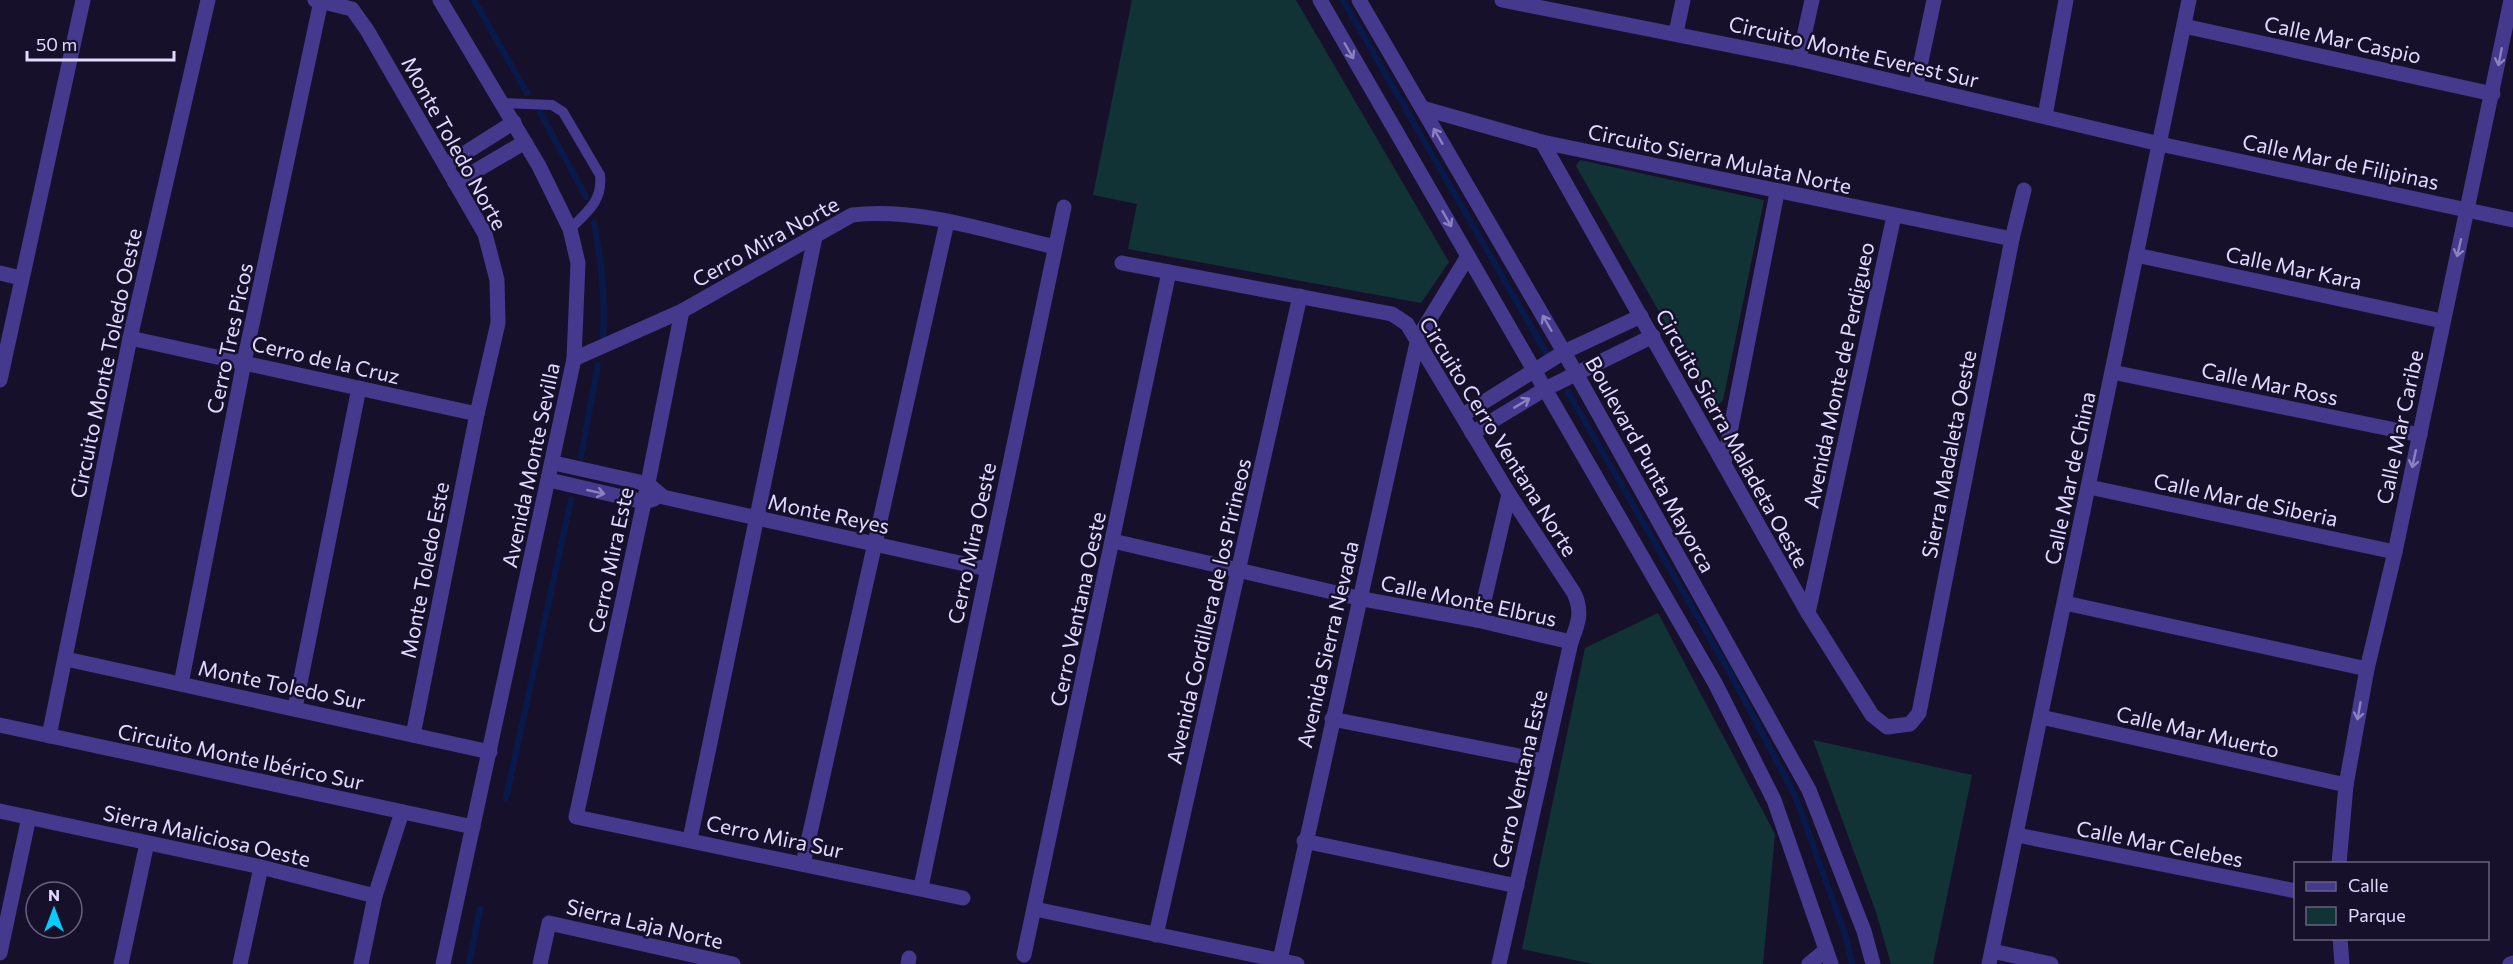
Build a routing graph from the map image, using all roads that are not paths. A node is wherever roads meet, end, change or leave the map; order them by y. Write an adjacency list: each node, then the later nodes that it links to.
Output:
1 (83, 0): 45 (street)
2 (208, 0): 51 (street, Circuito Monte Toledo Oeste)
3 (440, 0): 20 (street, Avenida Monte Sevilla)
4 (1320, 0): 41 (street, one-way to 41)
5 (1359, 0): 21 (street, Boulevard Punta Mayorca)
6 (1502, 0): 14 (street, Circuito Monte Everest Sur)
7 (1683, 0): 16 (street)
8 (1812, 0): 17 (street)
9 (1934, 0): 18 (street)
10 (2066, 0): 22 (street)
11 (2189, 0): 15 (street, Calle Mar de China)
12 (2511, 0): 19 (street, Calle Mar Caribe, one-way to 19)
13 (318, 1): 27 (street, Monte Toledo Norte); 55 (street, Cerro Tres Picos)
14 (1553, 6): 16 (street, Circuito Monte Everest Sur)
15 (2184, 26): 19 (street, Calle Mar Caspio); 26 (street, Calle Mar de China)
16 (1676, 33): 17 (street, Circuito Monte Everest Sur)
17 (1799, 59): 18 (street, Circuito Monte Everest Sur)
18 (1916, 85): 22 (street, Circuito Monte Everest Sur)
19 (2493, 94): 32 (street, Calle Mar Caribe)
20 (502, 103): 23 (street, Avenida Monte Sevilla); 36 (lane)
21 (1422, 108): 25 (street, Circuito Sierra Mulata Norte); 53 (street, Boulevard Punta Mayorca, one-way to 21)
22 (2045, 116): 26 (street, Circuito Monte Everest Sur)
23 (514, 122): 24 (street, Avenida Monte Sevilla); 27 (street)
24 (525, 142): 28 (street); 36 (street, Avenida Monte Sevilla)
25 (1542, 142): 30 (street, Circuito Sierra Mulata Norte); 48 (street, Circuito Sierra Maladeta Oeste)
26 (2160, 144): 32 (street, Calle Mar de Filipinas); 40 (street, Calle Mar de China)
27 (446, 165): 28 (street, Monte Toledo Norte)
28 (455, 183): 62 (street, Monte Toledo Norte)
29 (2024, 190): 38 (street, Sierra Madaleta Oeste)
30 (1777, 193): 33 (street, Circuito Sierra Mulata Norte); 67 (street)
31 (1064, 207): 39 (street, Cerro Mira Oeste)
32 (2468, 210): 34 (street, Calle Mar de Filipinas); 49 (street, Calle Mar Caribe, one-way to 49)
33 (1894, 216): 38 (street, Circuito Sierra Mulata Norte); 83 (street, Avenida Monte de Perdigueo)
34 (2513, 220)
35 (947, 222): 37 (street, Cerro Mira Norte); 39 (street, Cerro Mira Norte); 76 (street)
36 (570, 229): 54 (street, Avenida Monte Sevilla)
37 (814, 237): 47 (street, Cerro Mira Norte); 74 (street)
38 (2012, 239): 92 (street, Sierra Madaleta Oeste)
39 (1056, 247): 78 (street, Cerro Mira Oeste)
40 (2136, 255): 49 (street, Calle Mar Kara); 57 (street, Calle Mar de China)
41 (1468, 256): 52 (street, Avenida Sierra Nevada); 56 (street)
42 (1122, 263): 43 (street, Circuito Cerro Ventana Norte)
43 (1169, 272): 46 (street, Circuito Cerro Ventana Norte); 75 (street, Cerro Ventana Oeste)
44 (0, 273): 45 (street)
45 (21, 278): 59 (street)
46 (1300, 296): 52 (street, Circuito Cerro Ventana Norte); 79 (street, Avenida Cordillera de los Pirineos)
47 (682, 311): 54 (street, Cerro Mira Norte); 69 (street, Cerro Mira Este)
48 (1641, 316): 50 (street, Circuito Sierra Maladeta Oeste); 53 (street)
49 (2442, 321): 65 (street, Calle Mar Caribe)
50 (1653, 336): 58 (street); 67 (street, Circuito Sierra Maladeta Oeste)
51 (130, 338): 55 (street, Cerro de la Cruz); 86 (street, Circuito Monte Toledo Oeste)
52 (1418, 338): 63 (street, Circuito Cerro Ventana Norte); 80 (street, Avenida Sierra Nevada)
53 (1564, 352): 56 (street); 58 (street, Boulevard Punta Mayorca)
54 (574, 358): 66 (street, Avenida Monte Sevilla)
55 (244, 362): 60 (street, Cerro de la Cruz); 88 (street, Cerro Tres Picos)
56 (1536, 370): 61 (street); 63 (street)
57 (2112, 372): 65 (street, Calle Mar Ross); 70 (street, Calle Mar de China)
58 (1576, 373): 61 (street); 135 (street, Boulevard Punta Mayorca)
59 (0, 380)
60 (358, 388): 62 (street, Cerro de la Cruz); 89 (street)
61 (1545, 389): 64 (street, one-way to 61); 122 (street)
62 (477, 414): 94 (street, Monte Toledo Este)
63 (1462, 415): 64 (street, Circuito Cerro Ventana Norte)
64 (1472, 433): 71 (street, Circuito Cerro Ventana Norte)
65 (2420, 435): 77 (street, Calle Mar Caribe, one-way to 77)
66 (554, 463): 68 (street, Avenida Monte Sevilla); 69 (street, Monte Reyes)
67 (1724, 463): 83 (street, Circuito Sierra Maladeta Oeste)
68 (549, 480): 73 (street, Monte Reyes, one-way to 73); 96 (street, Avenida Monte Sevilla)
69 (648, 484): 72 (street, Monte Reyes); 73 (street, Cerro Mira Este)
70 (2089, 487): 77 (street, Calle Mar de Siberia); 81 (street, Calle Mar de China)
71 (1509, 494): 82 (street, Circuito Cerro Ventana Norte); 84 (street)
72 (663, 497): 73 (street, Monte Reyes); 74 (street, Monte Reyes)
73 (644, 502): 102 (street, Cerro Mira Este)
74 (758, 518): 76 (street, Monte Reyes); 105 (street)
75 (1113, 542): 79 (street, Calle Monte Elbrus); 116 (street, Cerro Ventana Oeste)
76 (876, 544): 78 (street, Monte Reyes); 109 (street)
77 (2395, 552): 87 (street, Calle Mar Caribe)
78 (987, 569): 112 (street, Cerro Mira Oeste)
79 (1239, 570): 80 (street, Calle Monte Elbrus); 117 (street, Avenida Cordillera de los Pirineos)
80 (1358, 598): 84 (street, Calle Monte Elbrus); 91 (street, Avenida Sierra Nevada)
81 (2065, 603): 87 (street); 90 (street, Calle Mar de China)
82 (1579, 604): 85 (street, Cerro Ventana Este)
83 (1808, 613): 92 (street, Circuito Sierra Maladeta Oeste)
84 (1477, 620): 85 (street, Calle Monte Elbrus)
85 (1571, 642): 97 (street, Cerro Ventana Este)
86 (66, 659): 88 (street, Monte Toledo Sur); 95 (street, Circuito Monte Toledo Oeste)
87 (2367, 669): 98 (street, Calle Mar Caribe, one-way to 98)
88 (181, 684): 89 (street, Monte Toledo Sur)
89 (296, 708): 94 (street, Monte Toledo Sur)
90 (2041, 717): 98 (street, Calle Mar Muerto); 104 (street, Calle Mar de China)
91 (1332, 719): 97 (street); 106 (street, Avenida Sierra Nevada)
92 (1910, 724)
93 (0, 725): 95 (street, Circuito Monte Ibérico Sur)
94 (413, 735): 96 (street, Monte Toledo Sur)
95 (49, 736): 100 (street, Circuito Monte Ibérico Sur)
96 (490, 752): 103 (street, Avenida Monte Sevilla)
97 (1544, 760): 111 (street, Cerro Ventana Este)
98 (2346, 785): 108 (street, Calle Mar Caribe)
99 (0, 812): 101 (street, Sierra Maliciosa Oeste)
100 (402, 812): 103 (street, Circuito Monte Ibérico Sur); 114 (street)
101 (29, 817): 107 (street, Sierra Maliciosa Oeste); 119 (street)
102 (576, 817): 105 (street, Cerro Mira Sur)
103 (473, 827): 129 (street, Avenida Monte Sevilla)
104 (2017, 835): 113 (street, Calle Mar Celebes); 123 (street, Calle Mar de China)
105 (690, 839): 109 (street, Cerro Mira Sur)
106 (1304, 841): 111 (street); 125 (street, Avenida Sierra Nevada)
107 (147, 843): 110 (street, Sierra Maliciosa Oeste); 126 (street)
108 (2339, 862)
109 (804, 864): 112 (street, Cerro Mira Sur)
110 (261, 867): 114 (street, Sierra Maliciosa Oeste); 127 (street)
111 (1517, 886): 133 (street, Cerro Ventana Este)
112 (921, 887): 115 (street, Cerro Mira Sur)
113 (2294, 891)
114 (375, 896): 128 (street)
115 (963, 898)
116 (1035, 909): 117 (street); 120 (street, Cerro Ventana Oeste)
117 (1156, 935): 124 (street)
118 (2340, 940): 137 (street)
119 (0, 953)
120 (1024, 955)
121 (666, 957): 130 (street, Sierra Laja Norte); 131 (street, Sierra Laja Norte)
122 (1828, 957): 134 (street)
123 (1990, 958): 136 (street)
124 (1259, 960): 125 (street)
125 (1280, 960): 132 (street)
126 (121, 964)
127 (240, 964)
128 (361, 964)
129 (443, 964)
130 (540, 964)
131 (733, 964)
132 (1297, 964)
133 (1499, 964)
134 (1809, 964)
135 (1873, 964)
136 (2051, 964)
137 (2342, 964)

